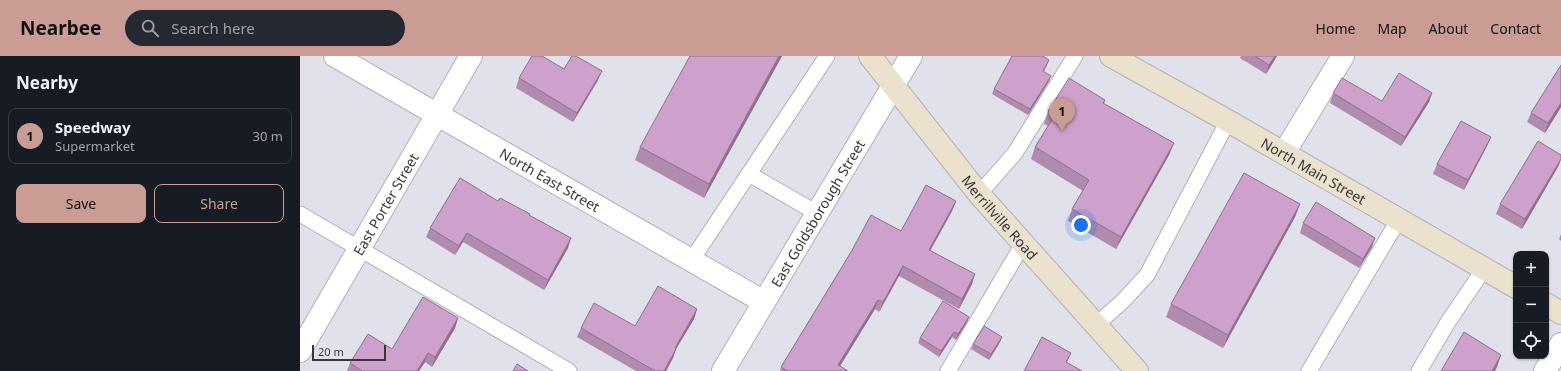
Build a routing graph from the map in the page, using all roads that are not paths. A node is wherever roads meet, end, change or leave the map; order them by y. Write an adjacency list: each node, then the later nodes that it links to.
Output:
1 (335, 56): 10 (street, North East Street)
2 (471, 56): 10 (street, East Porter Street)
3 (827, 56): 13 (lane)
4 (870, 56): 9 (main road, Merrillville Road)
5 (911, 56): 9 (street, East Goldsborough Street)
6 (1075, 56): 14 (lane)
7 (1110, 56): 11 (main road, North Main Street)
8 (1343, 56): 12 (street)
9 (894, 84): 14 (main road, Merrillville Road); 15 (street, East Goldsborough Street)
10 (438, 115): 19 (street, East Porter Street); 20 (street, North East Street)
11 (1228, 121): 12 (main road, North Main Street); 26 (lane)
12 (1284, 153): 17 (main road, North Main Street)
13 (748, 174): 15 (lane); 20 (lane)
14 (979, 194): 18 (main road, Merrillville Road)
15 (817, 213): 23 (street, East Goldsborough Street)
16 (300, 214): 19 (lane)
17 (1399, 219): 21 (main road, North Main Street); 33 (lane)
18 (1023, 244): 26 (main road, Merrillville Road); 31 (lane)
19 (360, 249): 28 (street, East Porter Street); 29 (lane)
20 (691, 261): 23 (street, North East Street)
21 (1484, 269): 22 (main road, North Main Street); 34 (lane)
22 (1513, 285)
23 (764, 302): 30 (street, East Goldsborough Street)
24 (1549, 306): 25 (main road)
25 (1561, 313)
26 (1096, 325): 32 (main road, Merrillville Road)
27 (1561, 344): 35 (street)
28 (300, 352)
29 (569, 371)
30 (723, 371)
31 (948, 371)
32 (1137, 371)
33 (1308, 371)
34 (1419, 371)
35 (1545, 371)

